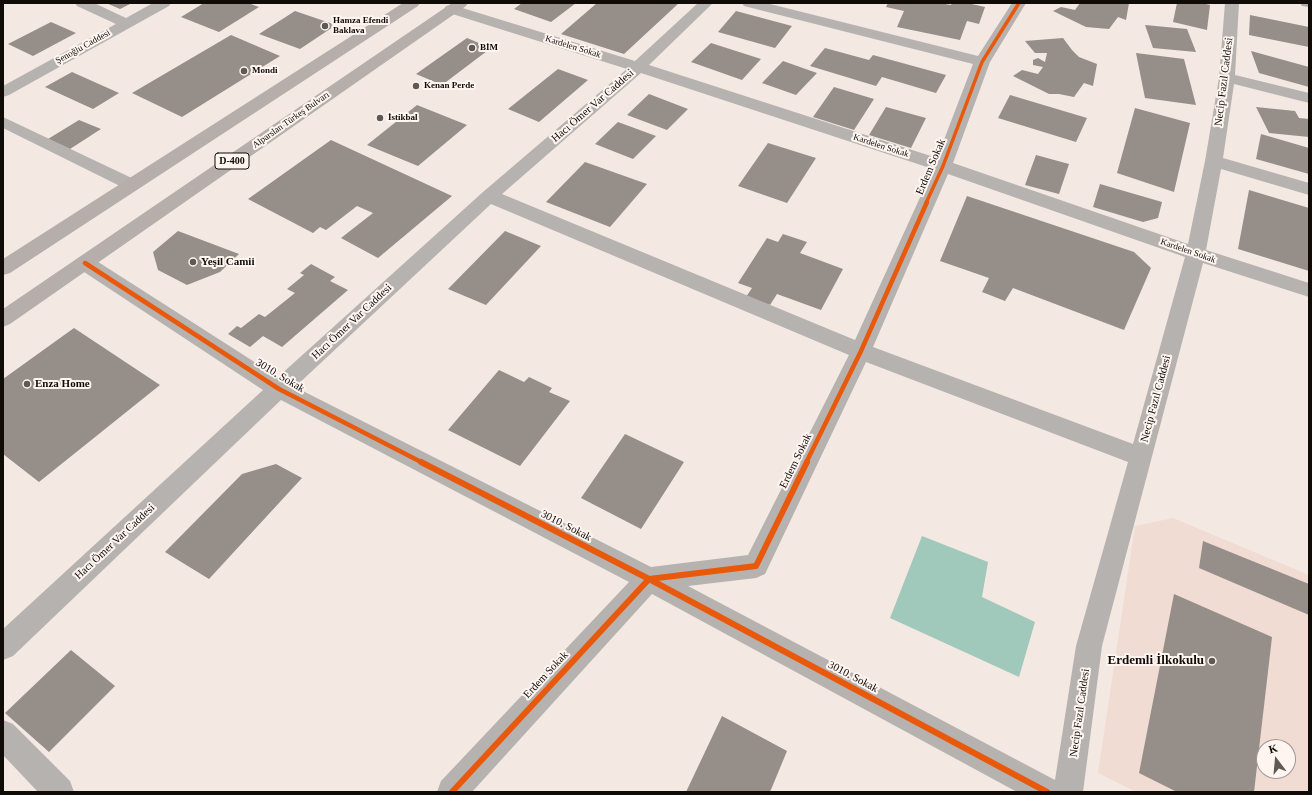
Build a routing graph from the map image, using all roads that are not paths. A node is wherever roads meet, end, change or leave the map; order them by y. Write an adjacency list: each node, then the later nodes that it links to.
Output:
1 (82, 3): 9 (street)
2 (164, 3): 9 (street, Şenoğlu Caddesi)
3 (413, 3): 18 (highway)
4 (706, 3): 11 (street, Hacı Ömer Var Caddesi)
5 (749, 3): 10 (street)
6 (1019, 3): 10 (street, Erdem Sokak)
7 (1232, 3): 12 (street, Necip Fazıl Caddesi)
8 (456, 6): 11 (street, Kardelen Sokak); 22 (highway, Alparslan Türkeş Bulvarı / D-400)
9 (126, 23): 13 (street, Şenoğlu Caddesi)
10 (982, 62): 17 (street, Erdem Sokak)
11 (638, 67): 17 (street, Kardelen Sokak); 20 (street, Hacı Ömer Var Caddesi)
12 (1227, 78): 14 (street); 16 (street, Necip Fazıl Caddesi)
13 (3, 92)
14 (1309, 98)
15 (3, 122): 18 (street)
16 (1214, 161): 19 (street); 21 (street, Necip Fazıl Caddesi)
17 (943, 166): 21 (street, Kardelen Sokak); 26 (street, Erdem Sokak)
18 (132, 185): 23 (highway)
19 (1309, 189)
20 (489, 196): 26 (street); 27 (street, Hacı Ömer Var Caddesi)
21 (1196, 254): 24 (street, Kardelen Sokak); 28 (street, Necip Fazıl Caddesi)
22 (85, 263): 25 (highway, Alparslan Türkeş Bulvarı / D-400); 27 (street, 3010. Sokak)
23 (3, 268)
24 (1309, 290)
25 (3, 319)
26 (861, 351): 28 (street); 29 (street, Erdem Sokak)
27 (278, 389): 29 (street, 3010. Sokak); 30 (street, Hacı Ömer Var Caddesi)
28 (1140, 458): 35 (street, Necip Fazıl Caddesi)
29 (649, 580): 33 (street, Erdem Sokak); 34 (street, 3010. Sokak)
30 (3, 647)
31 (3, 734): 32 (street)
32 (59, 792)
33 (452, 792)
34 (1047, 792)
35 (1068, 792)

